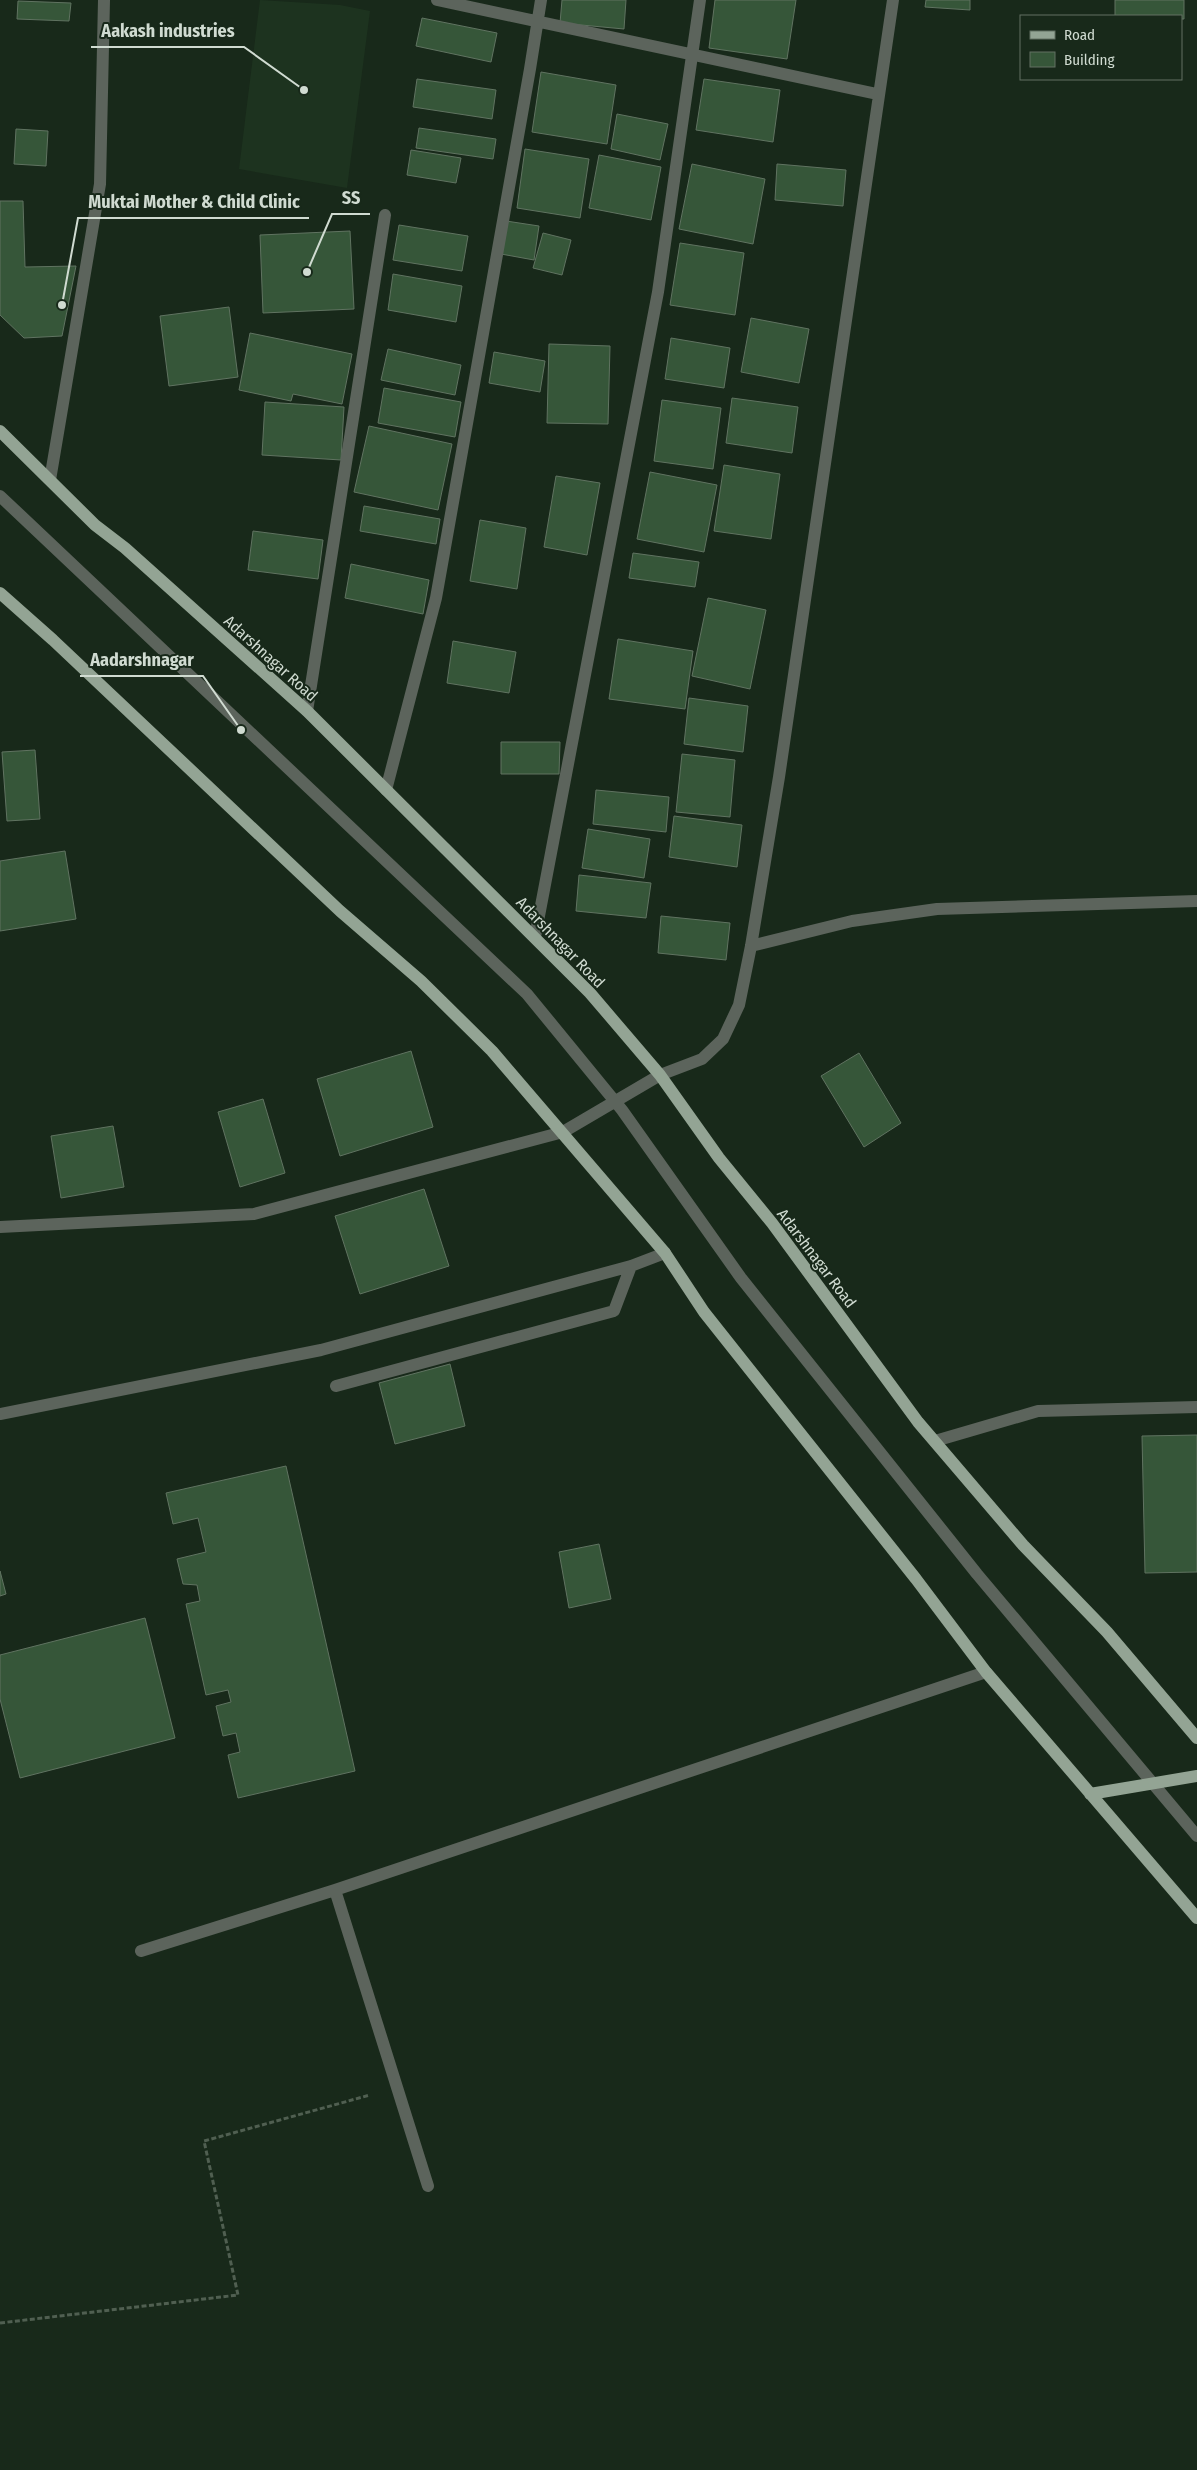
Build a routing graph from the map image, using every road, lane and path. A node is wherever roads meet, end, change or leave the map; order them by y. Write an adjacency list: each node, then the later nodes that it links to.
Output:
1 (104, 0): 11 (street)
2 (437, 0): 6 (street)
3 (541, 0): 6 (street)
4 (700, 0): 7 (street)
5 (892, 0): 8 (street)
6 (538, 20): 7 (street); 15 (street)
7 (692, 53): 8 (street); 17 (street)
8 (877, 94): 18 (street)
9 (385, 215): 14 (street)
10 (0, 431): 11 (main road, Adarshnagar Road)
11 (50, 480): 14 (main road, Adarshnagar Road)
12 (0, 496): 20 (street)
13 (0, 592): 21 (main road)
14 (306, 712): 15 (main road, Adarshnagar Road)
15 (386, 790): 17 (main road, Adarshnagar Road)
16 (1197, 900): 18 (street)
17 (535, 937): 19 (main road, Adarshnagar Road)
18 (751, 946): 19 (street)
19 (660, 1076): 20 (street); 28 (main road, Adarshnagar Road)
20 (615, 1101): 21 (street); 32 (street)
21 (563, 1132): 22 (street); 23 (main road)
22 (0, 1227)
23 (665, 1253): 24 (street); 29 (main road)
24 (631, 1266): 25 (street); 27 (street)
25 (336, 1386)
26 (1197, 1407): 28 (street)
27 (0, 1414)
28 (935, 1442): 30 (main road, Adarshnagar Road)
29 (986, 1672): 33 (main road); 35 (street)
30 (1197, 1738)
31 (1197, 1776): 32 (main road)
32 (1153, 1783): 33 (main road); 34 (street)
33 (1090, 1794): 36 (main road)
34 (1197, 1836)
35 (335, 1890): 37 (street); 38 (street)
36 (1197, 1918)
37 (140, 1951)
38 (397, 2088): 39 (street); 40 (path)
39 (428, 2186)
40 (0, 2323)

